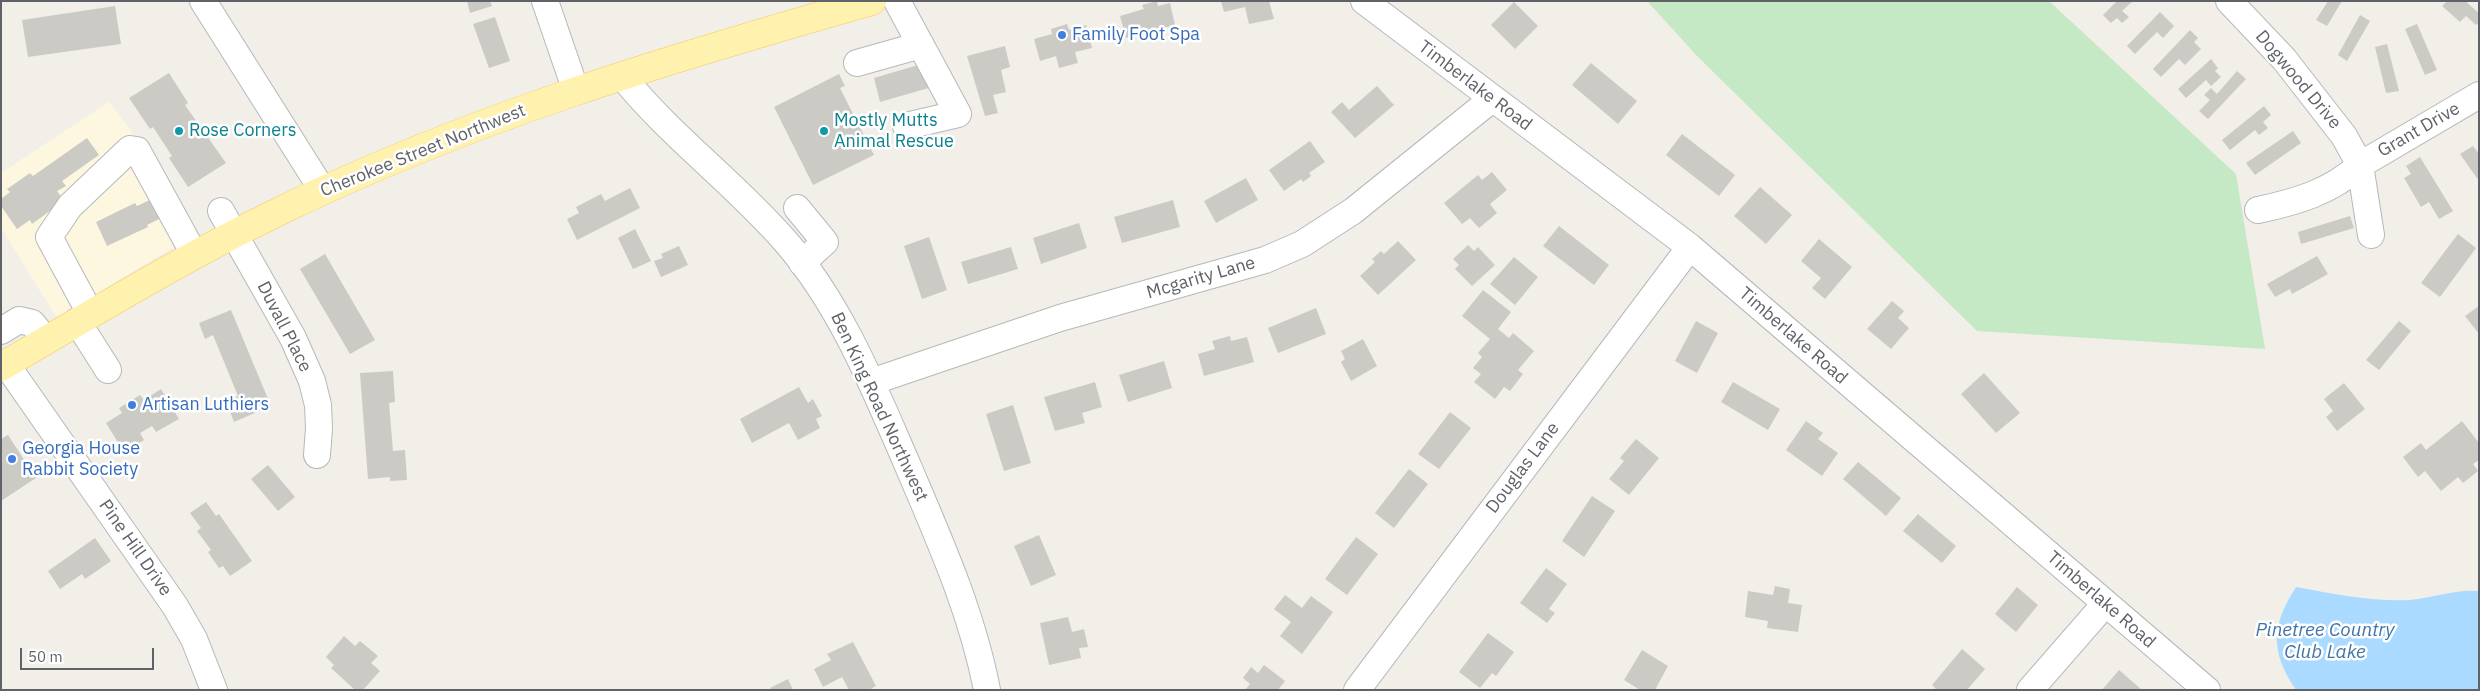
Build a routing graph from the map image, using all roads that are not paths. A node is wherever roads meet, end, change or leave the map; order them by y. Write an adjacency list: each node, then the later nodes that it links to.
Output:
1 (203, 1): 15 (street)
2 (545, 1): 10 (street)
3 (872, 1): 9 (main road, Cherokee Street Northwest)
4 (897, 1): 7 (street)
5 (1364, 1): 12 (street, Timberlake Road)
6 (2229, 1): 14 (street, Dogwood Drive)
7 (921, 45): 8 (street); 13 (street)
8 (857, 63)
9 (622, 76): 10 (main road, Cherokee Street Northwest); 22 (street, Ben King Road Northwest)
10 (576, 91): 15 (main road, Cherokee Street Northwest)
11 (2479, 95): 14 (street, Grant Drive)
12 (1492, 99): 20 (street, Timberlake Road); 28 (street, Mcgarity Lane)
13 (906, 126)
14 (2360, 164): 17 (street); 19 (street, Dogwood Drive)
15 (323, 191): 18 (main road, Cherokee Street Northwest)
16 (798, 208): 22 (street)
17 (2258, 210)
18 (228, 222): 21 (main road, Cherokee Street Northwest); 29 (street, Duvall Place)
19 (2371, 235)
20 (1690, 247): 30 (street, Timberlake Road); 33 (street, Douglas Lane)
21 (194, 254): 23 (main road, Cherokee Street Northwest); 23 (street)
22 (802, 263): 28 (street, Ben King Road Northwest)
23 (84, 317): 25 (main road, Cherokee Street Northwest); 27 (street)
24 (1, 330): 25 (street)
25 (46, 340): 26 (main road, Cherokee Street Northwest)
26 (4, 366): 31 (street, Pine Hill Drive)
27 (108, 370)
28 (871, 382): 32 (street, Ben King Road Northwest)
29 (317, 456)
30 (2105, 604): 34 (street); 35 (street, Timberlake Road)
31 (214, 690)
32 (987, 690)
33 (1357, 690)
34 (2030, 690)
35 (2207, 690)

